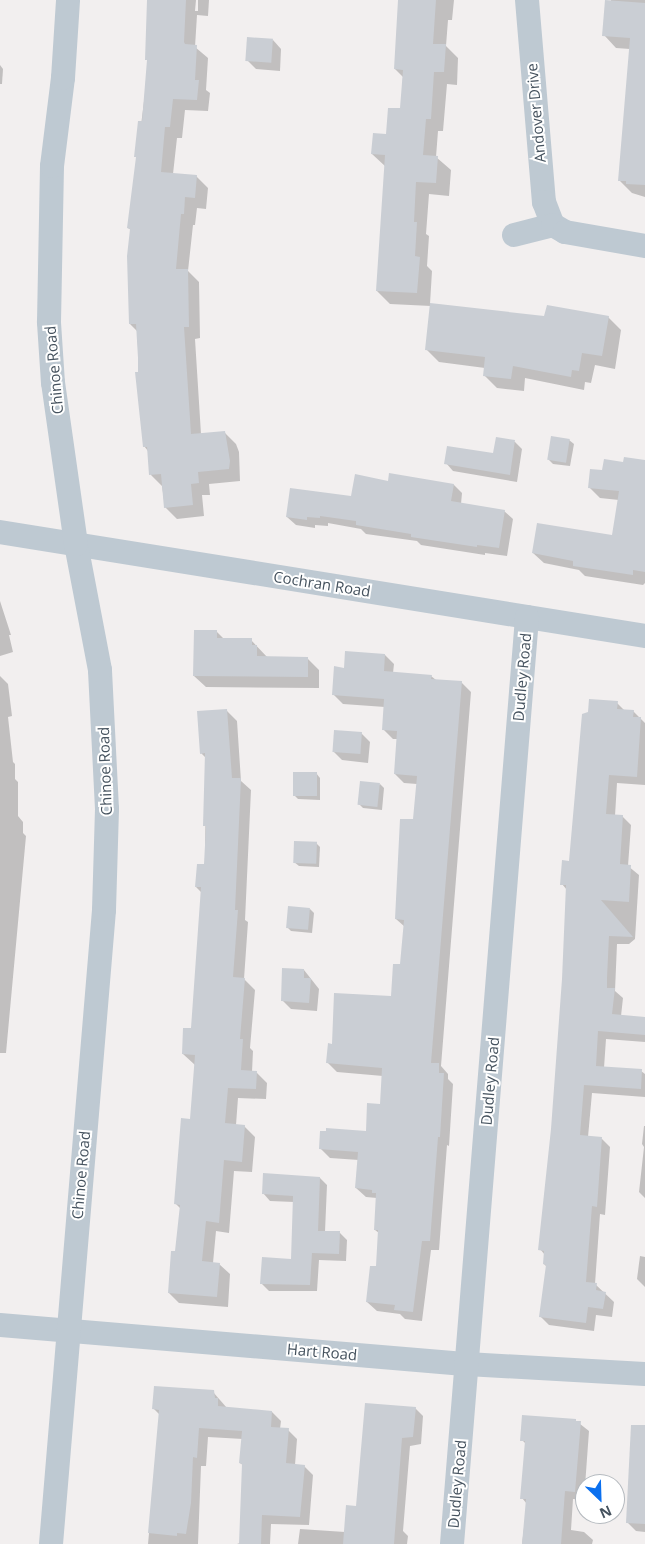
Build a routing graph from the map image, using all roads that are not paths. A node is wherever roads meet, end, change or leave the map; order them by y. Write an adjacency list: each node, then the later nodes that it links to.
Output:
1 (68, 0): 7 (street, Chinoe Road)
2 (527, 0): 3 (street, Andover Drive)
3 (553, 225): 4 (street); 5 (street)
4 (514, 235)
5 (645, 246)
6 (0, 532): 7 (street, Cochran Road)
7 (76, 544): 8 (street, Cochran Road); 11 (street, Chinoe Road)
8 (527, 618): 9 (street, Cochran Road); 12 (street, Dudley Road)
9 (645, 636)
10 (0, 1325): 11 (street, Hart Road)
11 (68, 1331): 12 (street, Hart Road); 14 (street, Chinoe Road)
12 (467, 1364): 13 (street, Hart Road); 15 (street, Dudley Road)
13 (645, 1374)
14 (51, 1544)
15 (452, 1544)

